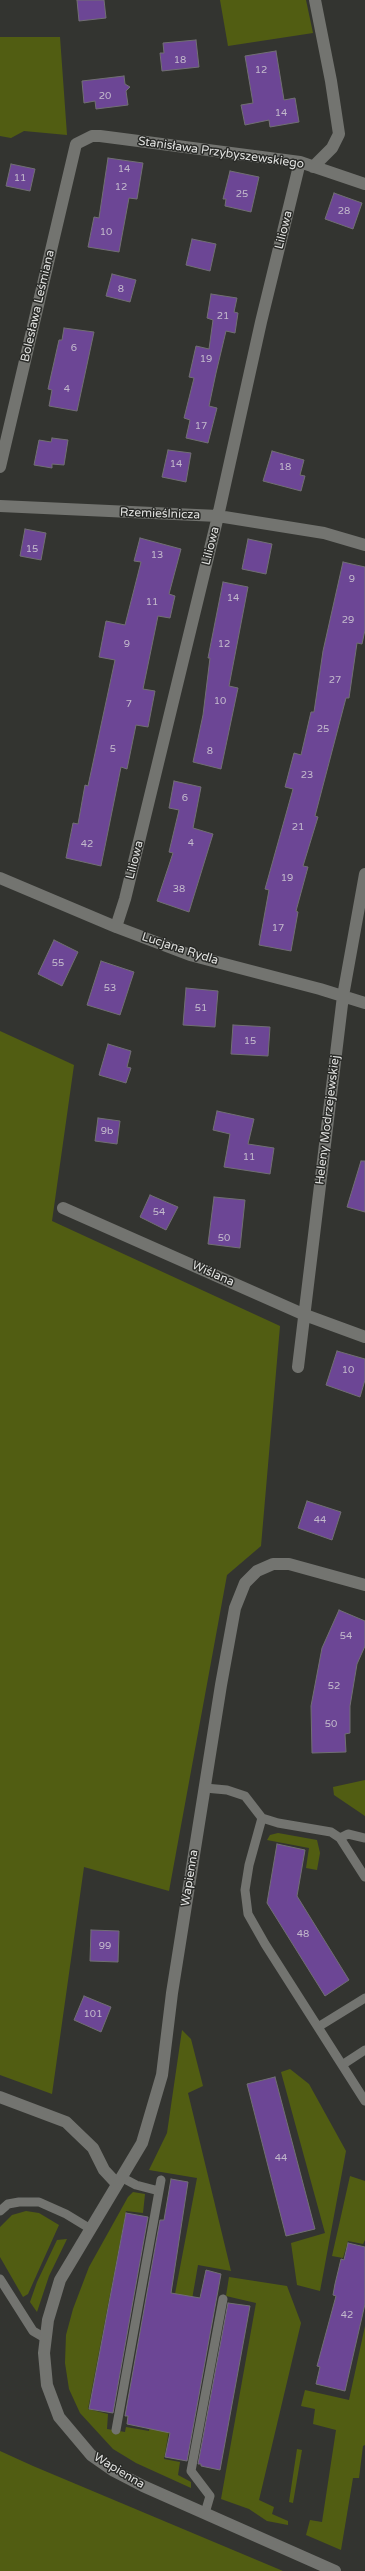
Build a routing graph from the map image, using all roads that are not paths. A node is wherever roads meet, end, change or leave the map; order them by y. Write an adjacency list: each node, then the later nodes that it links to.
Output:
1 (315, 0): 4 (street)
2 (76, 144): 3 (street, Stanisława Przybyszewskiego); 6 (street, Bolesława Leśmiana)
3 (300, 162): 4 (street, Stanisława Przybyszewskiego); 8 (street, Liliowa)
4 (313, 167): 5 (street, Stanisława Przybyszewskiego)
5 (365, 184)
6 (0, 467)
7 (0, 506): 8 (street, Rzemieślnicza)
8 (218, 516): 9 (street, Rzemieślnicza); 12 (street, Liliowa)
9 (365, 545)
10 (365, 874): 13 (street, Heleny Modrzejewskiej)
11 (0, 878): 12 (street, Lucjana Rydla)
12 (116, 927): 13 (street, Lucjana Rydla)
13 (343, 996): 14 (street, Lucjana Rydla); 16 (street, Heleny Modrzejewskiej)
14 (365, 1004)
15 (63, 1208): 16 (street, Wiślana)
16 (305, 1315): 17 (street, Wiślana); 18 (street, Heleny Modrzejewskiej)
17 (365, 1337)
18 (298, 1367)
19 (365, 1586): 20 (street, Wapienna)
20 (205, 1788): 21 (lane); 32 (street, Wapienna)
21 (262, 1818): 22 (lane); 26 (lane)
22 (340, 1838): 23 (lane); 24 (lane)
23 (365, 1838)
24 (365, 1877)
25 (365, 1998): 26 (lane)
26 (318, 2027): 28 (lane)
27 (365, 2050): 28 (lane)
28 (342, 2064): 30 (lane)
29 (0, 2097): 32 (street)
30 (365, 2101)
31 (161, 2180): 33 (lane)
32 (119, 2181): 33 (lane); 35 (street, Wapienna)
33 (159, 2191): 39 (lane)
34 (0, 2211): 35 (lane)
35 (89, 2228): 38 (street, Wapienna)
36 (0, 2279): 38 (lane)
37 (223, 2299): 40 (lane)
38 (45, 2338): 40 (street, Wapienna)
39 (116, 2430)
40 (205, 2513): 41 (street, Wapienna)
41 (335, 2571)

